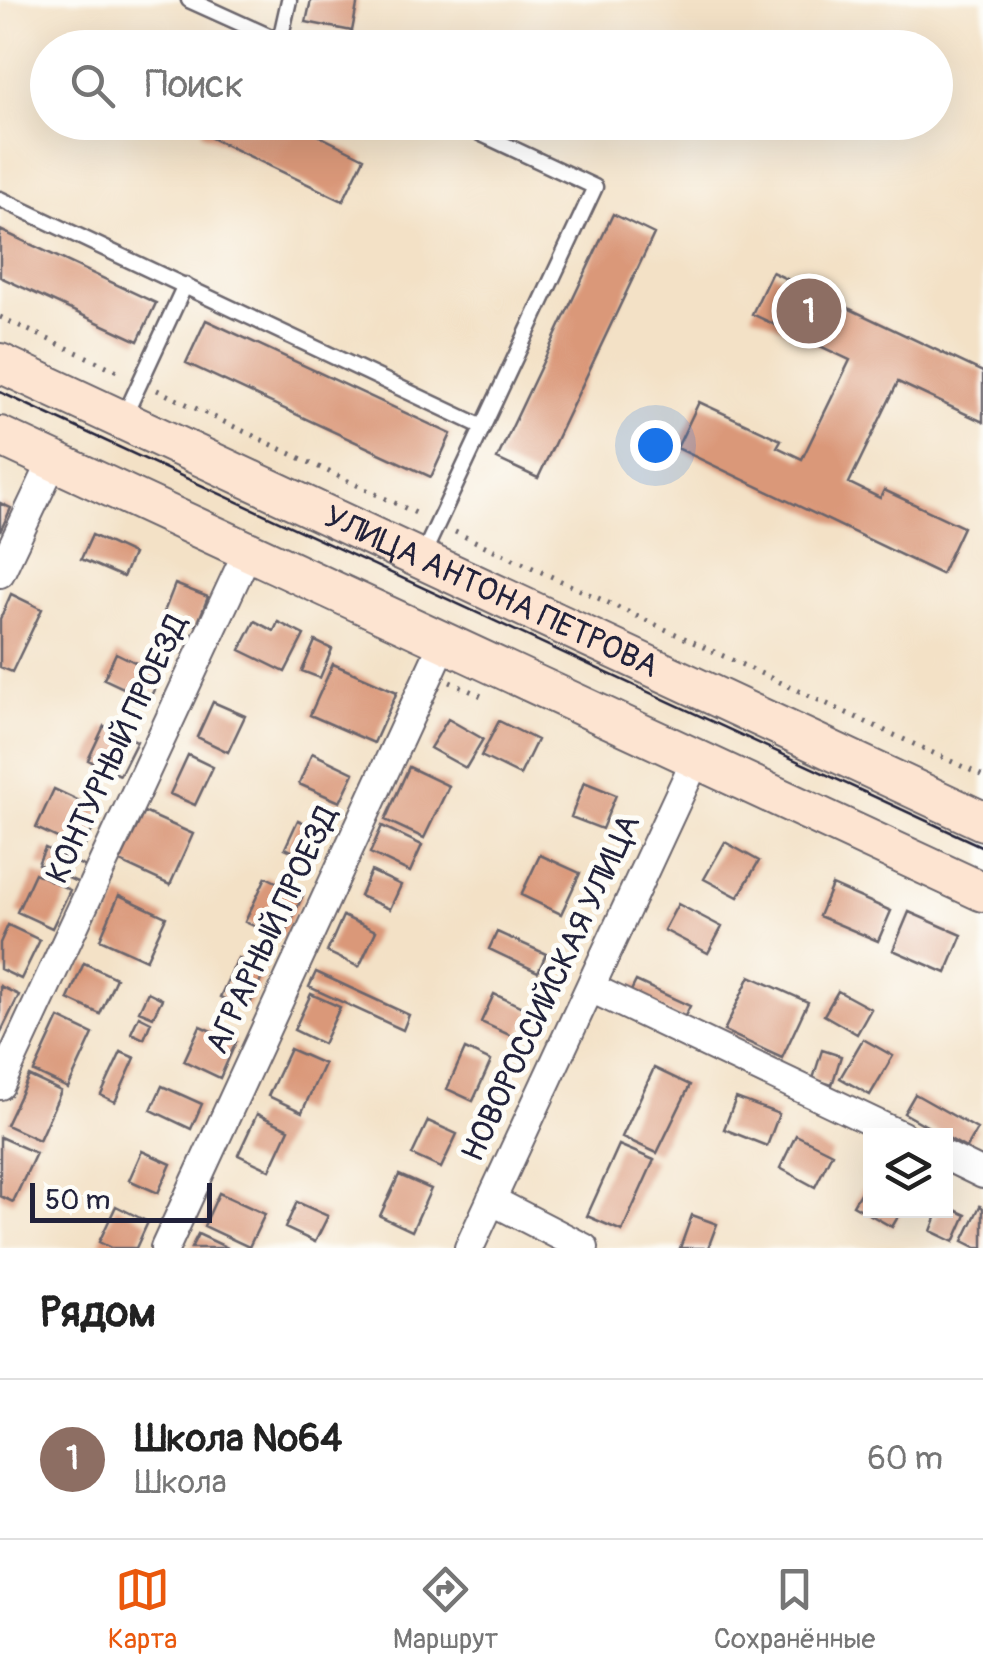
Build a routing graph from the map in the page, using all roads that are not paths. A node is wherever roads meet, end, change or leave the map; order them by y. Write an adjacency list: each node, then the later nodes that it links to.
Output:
1 (189, 0): 3 (lane)
2 (289, 0): 4 (lane)
3 (257, 30)
4 (282, 30)
5 (494, 140): 10 (lane)
6 (0, 199): 7 (lane)
7 (186, 285): 9 (lane); 10 (lane)
8 (0, 363): 9 (main road, УЛИЦА АНТОНА ПЕТРОВА)
9 (123, 420): 14 (main road, УЛИЦА АНТОНА ПЕТРОВА)
10 (483, 427): 14 (lane)
11 (0, 436): 12 (main road, УЛИЦА АНТОНА ПЕТРОВА)
12 (53, 460): 13 (main road, УЛИЦА АНТОНА ПЕТРОВА); 15 (street)
13 (248, 551): 16 (main road, УЛИЦА АНТОНА ПЕТРОВА); 21 (street, КОНТУРНЫЙ ПРОЕЗД)
14 (420, 560): 18 (main road, УЛИЦА АНТОНА ПЕТРОВА)
15 (0, 573)
16 (444, 642): 17 (main road, УЛИЦА АНТОНА ПЕТРОВА); 26 (street, АГРАРНЫЙ ПРОЕЗД)
17 (696, 758): 19 (main road, УЛИЦА АНТОНА ПЕТРОВА); 20 (street, НОВОРОССИЙСКАЯ УЛИЦА)
18 (983, 821)
19 (983, 892)
20 (592, 988): 22 (street); 25 (street, НОВОРОССИЙСКАЯ УЛИЦА)
21 (0, 1086)
22 (885, 1128)
23 (953, 1159): 24 (street)
24 (983, 1174)
25 (491, 1200): 27 (street, НОВОРОССИЙСКАЯ УЛИЦА); 28 (street)
26 (165, 1248)
27 (469, 1248)
28 (584, 1248)

